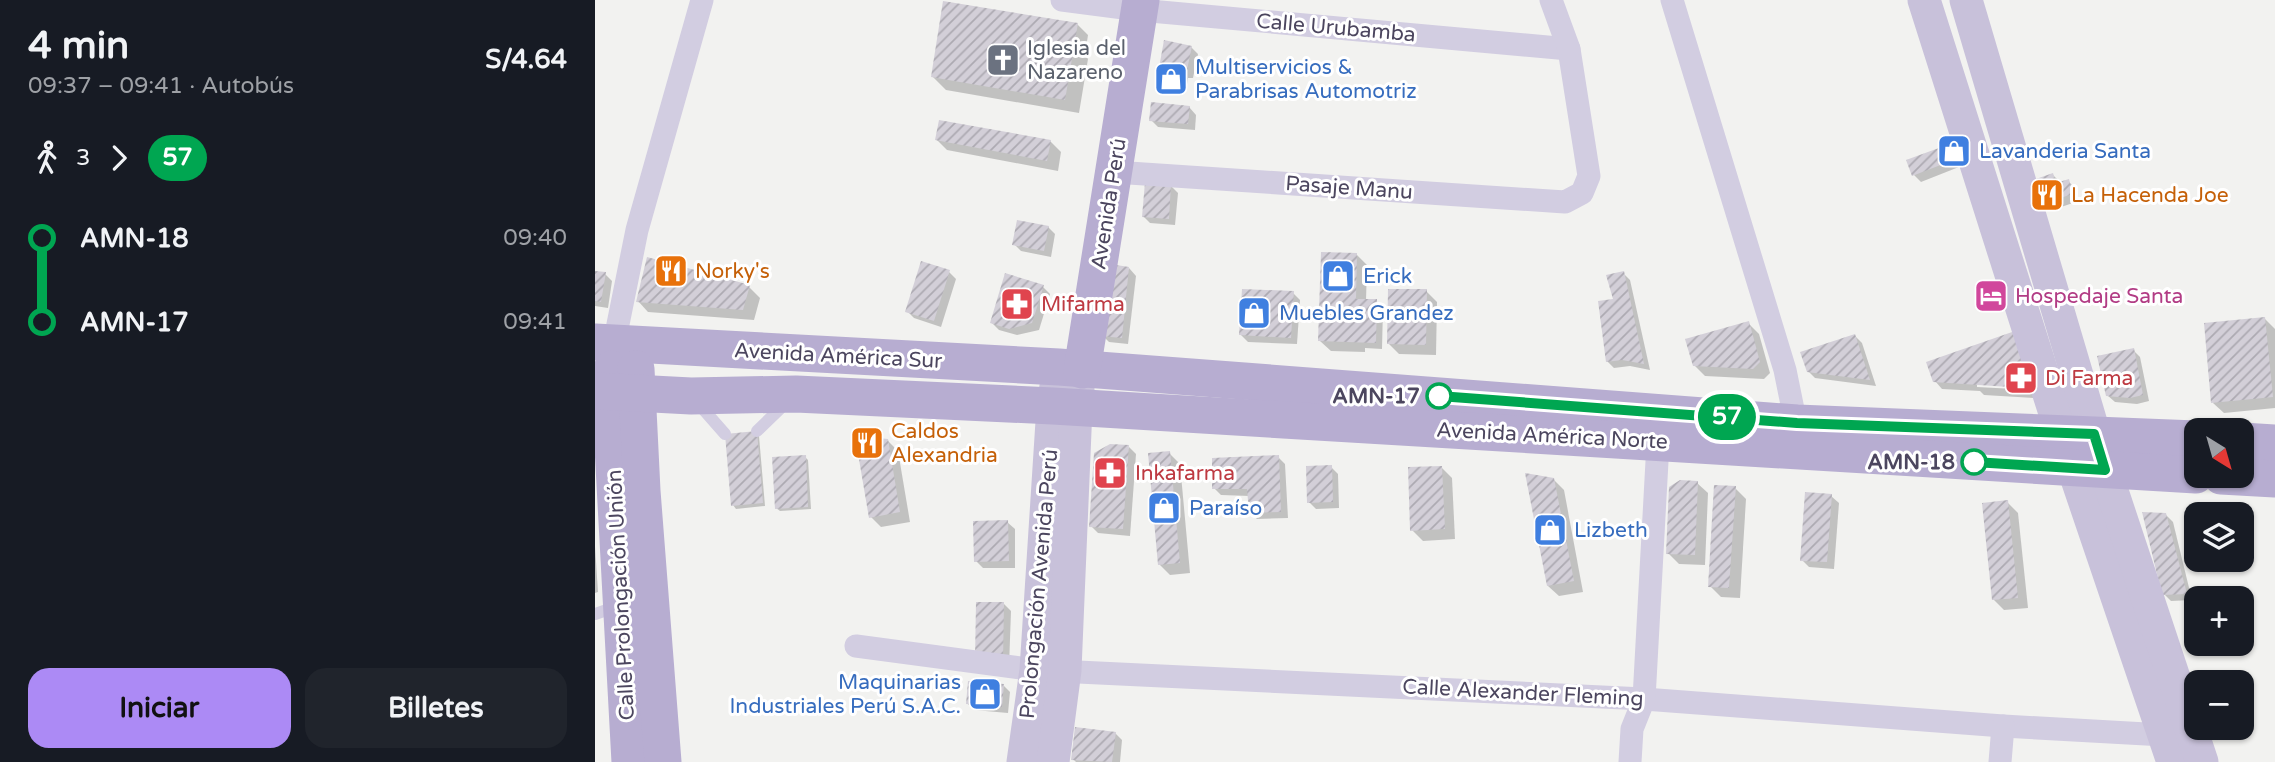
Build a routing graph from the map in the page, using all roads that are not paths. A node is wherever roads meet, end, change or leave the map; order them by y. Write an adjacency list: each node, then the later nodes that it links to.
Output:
1 (702, 0): 10 (street)
2 (1062, 0): 7 (street, Calle Urubamba)
3 (1551, 0): 8 (street)
4 (1672, 0): 19 (street)
5 (1924, 0): 17 (street)
6 (1966, 0): 17 (street)
7 (1128, 4): 8 (street, Calle Urubamba); 9 (main road, Avenida Perú); 11 (main road, Avenida Perú)
8 (1569, 49): 9 (street, Pasaje Manu)
9 (1114, 172): 11 (main road, Avenida Perú)
10 (614, 343): 11 (main road, Avenida América Sur); 12 (main road, Calle Prolongación Unión)
11 (1070, 369): 15 (street, Avenida Perú); 19 (main road, Avenida América Norte)
12 (615, 392): 14 (main road, Avenida América Sur); 28 (main road, Calle Prolongación Unión); 35 (main road, Calle Prolongación Unión)
13 (796, 394): 14 (main road, Avenida América Sur); 15 (main road, Avenida América Sur); 16 (lane)
14 (691, 396): 18 (lane)
15 (1064, 406): 22 (main road, Avenida América Norte); 30 (street, Prolongación Avenida Perú)
16 (757, 431)
17 (2078, 433): 19 (main road, Avenida América Norte); 20 (main road, Avenida América Norte); 24 (street)
18 (725, 434)
19 (1798, 437): 22 (main road, Avenida América Norte); 24 (main road, Avenida América Norte)
20 (2184, 438)
21 (2254, 442): 23 (main road)
22 (1658, 443): 31 (street)
23 (2275, 443)
24 (2090, 469): 25 (main road, Avenida América Norte); 33 (street)
25 (2184, 474)
26 (2254, 478): 27 (main road)
27 (2275, 479)
28 (608, 610): 34 (main road, Calle Prolongación Unión)
29 (856, 646): 30 (street, Calle Alexander Fleming)
30 (1050, 670): 31 (street, Calle Alexander Fleming); 36 (street, Prolongación Avenida Perú); 37 (street, Prolongación Avenida Perú)
31 (1644, 699): 32 (street, Calle Alexander Fleming); 38 (street)
32 (2003, 726): 33 (street, Calle Alexander Fleming); 39 (street)
33 (2176, 741): 40 (street)
34 (630, 762)
35 (663, 762)
36 (1023, 762)
37 (1053, 762)
38 (1630, 762)
39 (2000, 762)
40 (2202, 762)

